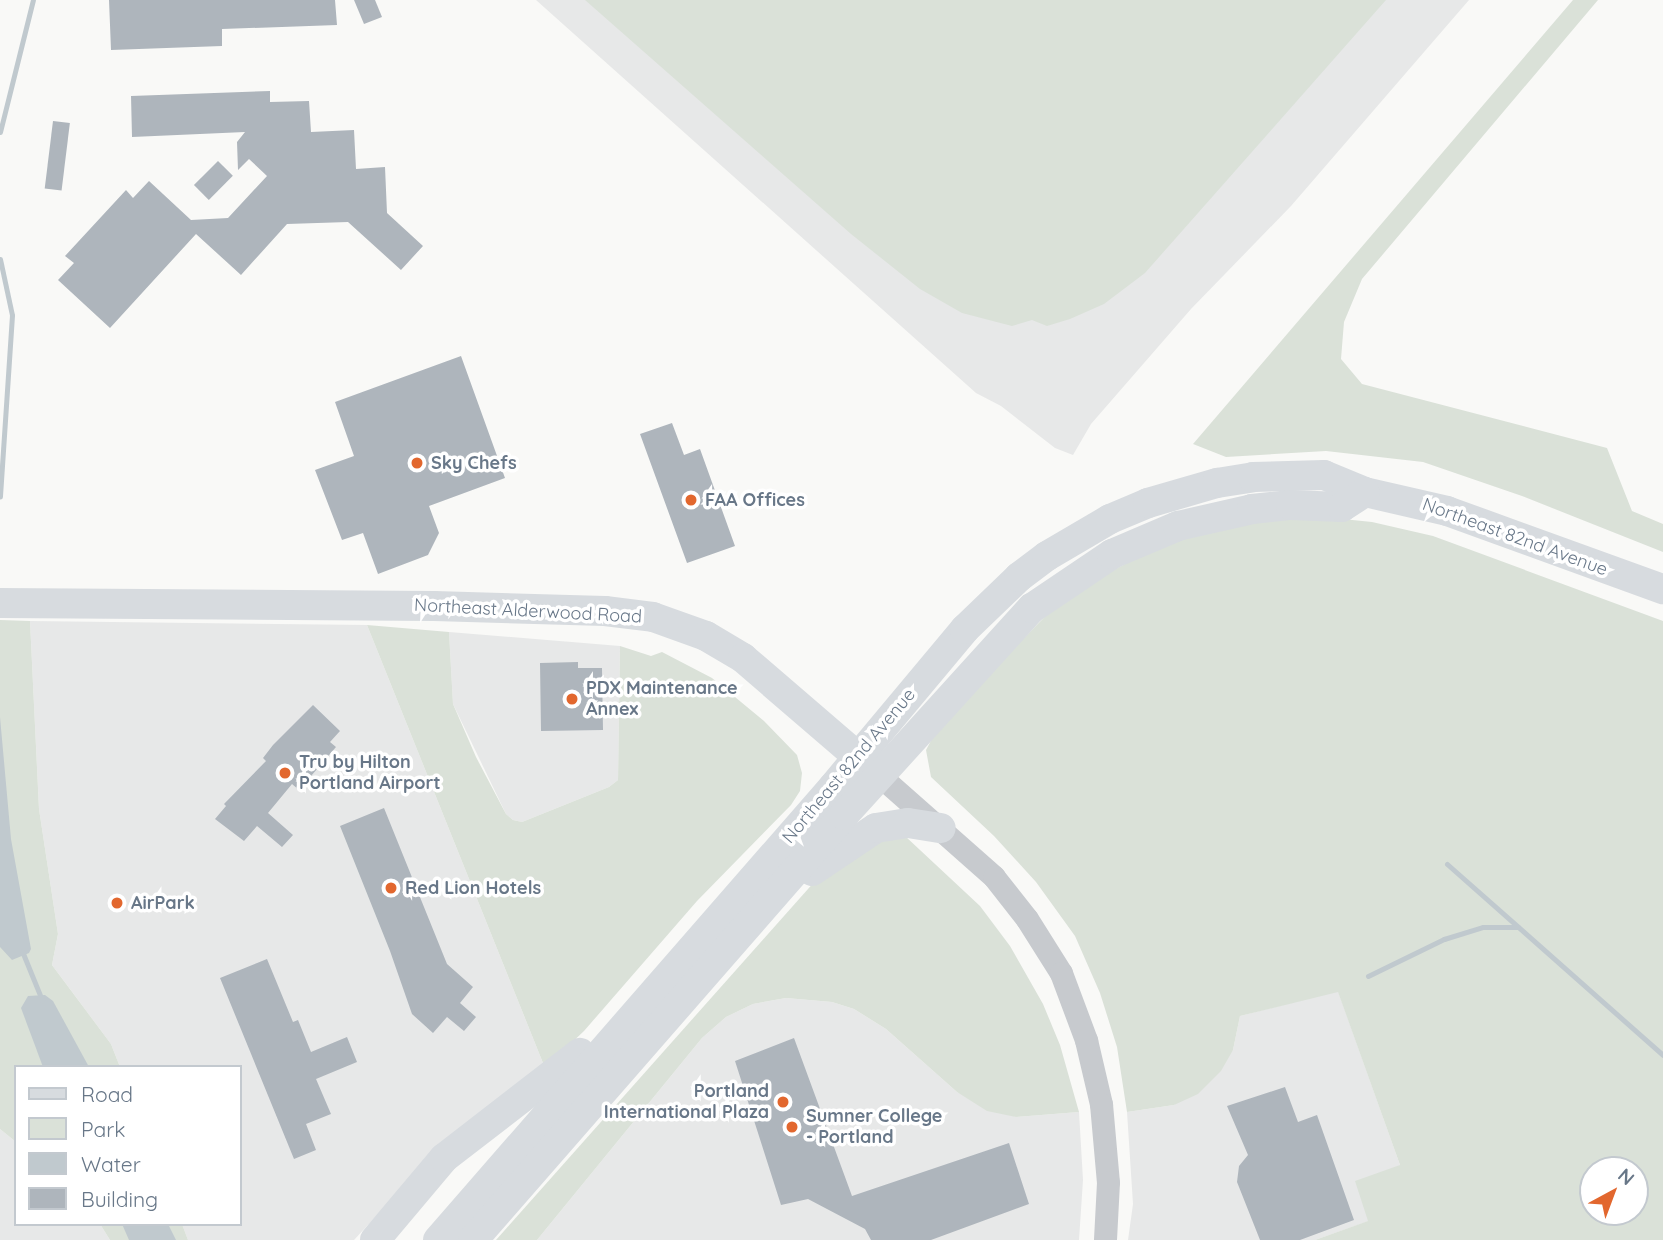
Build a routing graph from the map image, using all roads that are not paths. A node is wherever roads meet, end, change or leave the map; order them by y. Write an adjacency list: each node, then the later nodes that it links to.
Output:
1 (1365, 492): 2 (main road, Northeast 82nd Avenue); 4 (main road, Northeast 82nd Avenue); 5 (main road, Northeast 82nd Avenue)
2 (1663, 589)
3 (0, 603): 4 (main road, Northeast Alderwood Road)
4 (858, 756): 5 (main road, Northeast Alderwood Road); 8 (main road, Northeast 82nd Avenue)
5 (880, 776): 6 (street, Northeast Alderwood Road); 7 (main road, Northeast 82nd Avenue)
6 (941, 828): 7 (main road); 12 (street, Northeast Alderwood Road)
7 (776, 893): 11 (main road, Northeast 82nd Avenue)
8 (663, 982): 9 (main road); 10 (main road, Northeast 82nd Avenue)
9 (375, 1240)
10 (438, 1240)
11 (473, 1240)
12 (1105, 1240)

